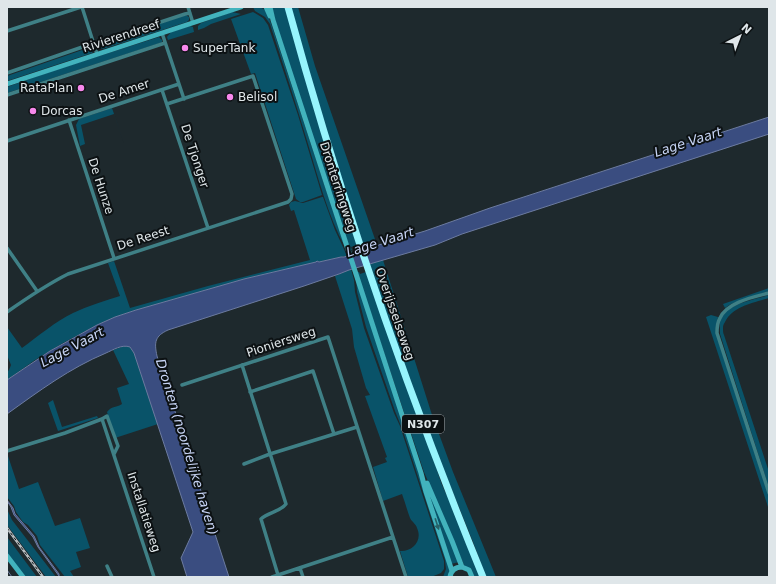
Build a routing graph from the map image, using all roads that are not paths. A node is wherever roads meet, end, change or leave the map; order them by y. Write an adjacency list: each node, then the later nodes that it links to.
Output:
1 (82, 7): 10 (street); 12 (street)
2 (188, 7): 7 (street)
3 (241, 7): 9 (main road, Rivierendreef)
4 (266, 7): 8 (main road, Dronterringweg)
5 (270, 7): 8 (main road, Dronterringweg)
6 (288, 7): 56 (highway, Overijsselseweg / N307)
7 (190, 13): 9 (street); 12 (street)
8 (273, 20): 40 (main road, Dronterringweg)
9 (193, 23): 11 (main road, Rivierendreef)
10 (7, 31)
11 (162, 33): 13 (street); 14 (main road, Rivierendreef)
12 (94, 43): 14 (street); 15 (street)
13 (165, 43): 17 (street); 19 (street)
14 (97, 54): 16 (main road, Rivierendreef)
15 (7, 73)
16 (7, 84)
17 (179, 84): 18 (street, De Amer); 20 (street)
18 (162, 90): 21 (street, De Tjonger); 22 (street, De Amer)
19 (7, 95)
20 (184, 99): 21 (street); 24 (street, De Reest)
21 (167, 104): 24 (street, De Tjonger)
22 (69, 120): 23 (street, De Amer); 26 (street, De Hunze)
23 (7, 141)
24 (208, 228): 26 (street, De Reest)
25 (7, 248): 27 (street)
26 (114, 258): 27 (street, De Reest)
27 (37, 291): 29 (street, De Reest)
28 (769, 293): 41 (street)
29 (7, 312)
30 (242, 365): 31 (street, Pioniersweg); 32 (street, Pioniersweg); 34 (street, Pioniersweg)
31 (182, 384)
32 (250, 392): 35 (street); 38 (street, Pioniersweg)
33 (102, 419): 36 (street); 37 (street, Installatieweg); 37 (street, Installatieweg)
34 (357, 427): 35 (street); 42 (street, Pioniersweg)
35 (334, 434): 38 (street)
36 (7, 451)
37 (114, 454): 49 (street, Installatieweg)
38 (270, 454): 39 (street); 48 (street, Pioniersweg)
39 (244, 464)
40 (422, 474): 45 (main road, Dronterringweg); 47 (main road, Dronterringweg, one-way to 47)
41 (769, 493)
42 (393, 538): 46 (street); 54 (street, Pioniersweg)
43 (7, 556): 50 (main road)
44 (107, 566): 51 (street)
45 (462, 567): 47 (main road); 55 (main road)
46 (300, 568): 48 (street); 53 (street)
47 (451, 574)
48 (278, 575): 52 (street)
49 (153, 576)
50 (23, 577)
51 (112, 577)
52 (272, 577)
53 (303, 577)
54 (406, 577)
55 (472, 577)
56 (483, 577)

